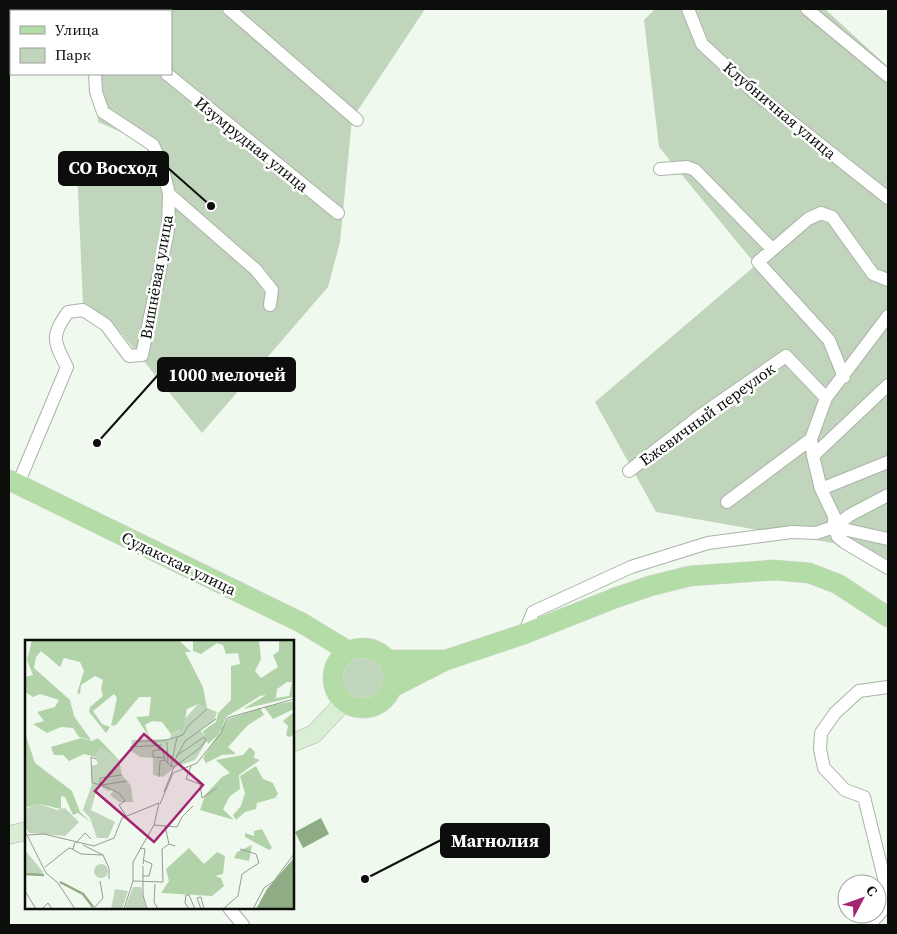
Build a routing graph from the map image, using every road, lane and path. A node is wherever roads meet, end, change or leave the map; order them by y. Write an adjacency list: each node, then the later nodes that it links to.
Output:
1 (229, 9): 7 (street)
2 (688, 9): 10 (street, Клубничная улица)
3 (807, 9): 6 (street)
4 (96, 75): 9 (street, Вишнёвая улица)
5 (168, 75): 11 (street, Изумрудная улица)
6 (888, 76)
7 (357, 120)
8 (660, 170): 12 (street)
9 (169, 194): 14 (street); 23 (street, Вишнёвая улица)
10 (888, 198)
11 (338, 213)
12 (772, 249): 13 (street); 16 (street)
13 (888, 280)
14 (270, 305)
15 (888, 316): 16 (street)
16 (844, 377): 18 (street)
17 (888, 385): 20 (street)
18 (826, 398): 19 (street); 22 (street, Ежевичный переулок)
19 (810, 439): 20 (street); 26 (street)
20 (813, 456): 24 (street)
21 (888, 462): 24 (street)
22 (629, 471)
23 (13, 482): 32 (main road, Судакская улица)
24 (822, 489): 27 (street)
25 (888, 495): 27 (street)
26 (727, 502)
27 (834, 527): 28 (street); 29 (street); 31 (street)
28 (888, 539)
29 (888, 568)
30 (888, 617): 31 (main road)
31 (524, 634): 34 (main road)
32 (348, 651): 33 (main road); 37 (main road)
33 (388, 660): 34 (main road); 35 (main road)
34 (446, 660): 35 (main road)
35 (393, 687): 37 (main road)
36 (888, 687): 43 (street)
37 (344, 702): 38 (main road)
38 (294, 742)
39 (25, 832): 40 (main road)
40 (9, 835)
41 (230, 909): 42 (street)
42 (243, 925)
43 (868, 925)

